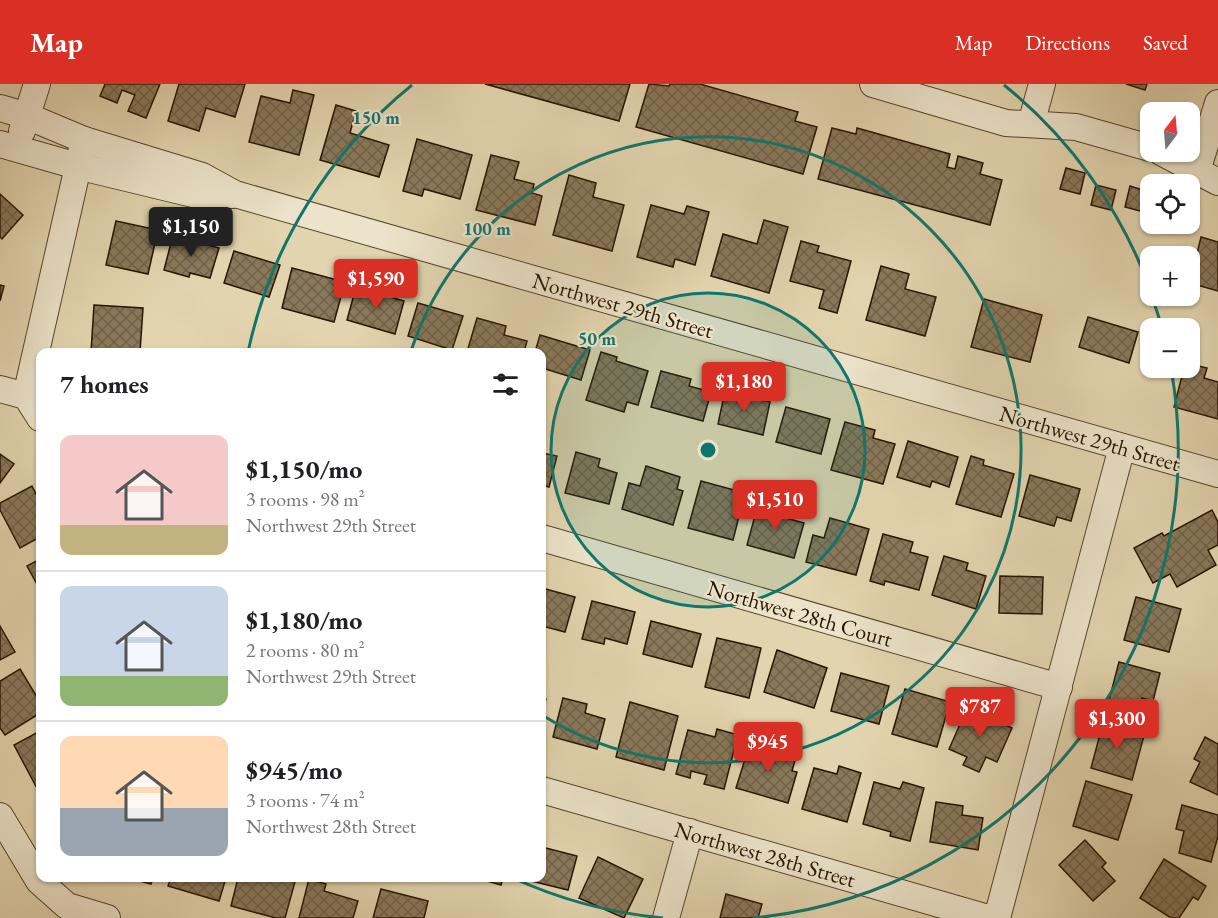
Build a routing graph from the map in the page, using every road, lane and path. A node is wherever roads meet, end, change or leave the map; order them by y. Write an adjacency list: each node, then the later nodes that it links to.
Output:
1 (37, 84): 7 (street)
2 (873, 84): 4 (street)
3 (1042, 84): 8 (street)
4 (936, 93): 8 (street)
5 (1218, 103): 14 (street)
6 (0, 108): 7 (street, Northwest 29th Street)
7 (27, 116): 9 (street, Northwest 29th Street); 11 (street)
8 (1031, 124): 10 (street)
9 (84, 140): 13 (street); 15 (street, Northwest 29th Street)
10 (1140, 145)
11 (9, 146): 13 (street, Northwest 29th Street)
12 (1181, 162): 14 (street)
13 (77, 166): 15 (street, Northwest 29th Street); 16 (street)
14 (1208, 176)
15 (235, 195): 21 (street, Northwest 29th Street)
16 (37, 348)
17 (36, 351): 19 (street)
18 (0, 389): 19 (street)
19 (26, 396): 20 (street)
20 (36, 412)
21 (1122, 447): 22 (street, Northwest 29th Street); 24 (street)
22 (1218, 474)
23 (546, 539): 24 (street, Northwest 28th Court)
24 (1059, 687): 33 (street)
25 (546, 790): 27 (street, Northwest 28th Street)
26 (0, 816): 28 (street)
27 (690, 832): 31 (street); 32 (street, Northwest 28th Street)
28 (36, 876)
29 (40, 882): 30 (street)
30 (107, 918)
31 (666, 918)
32 (988, 918)
33 (997, 918)

